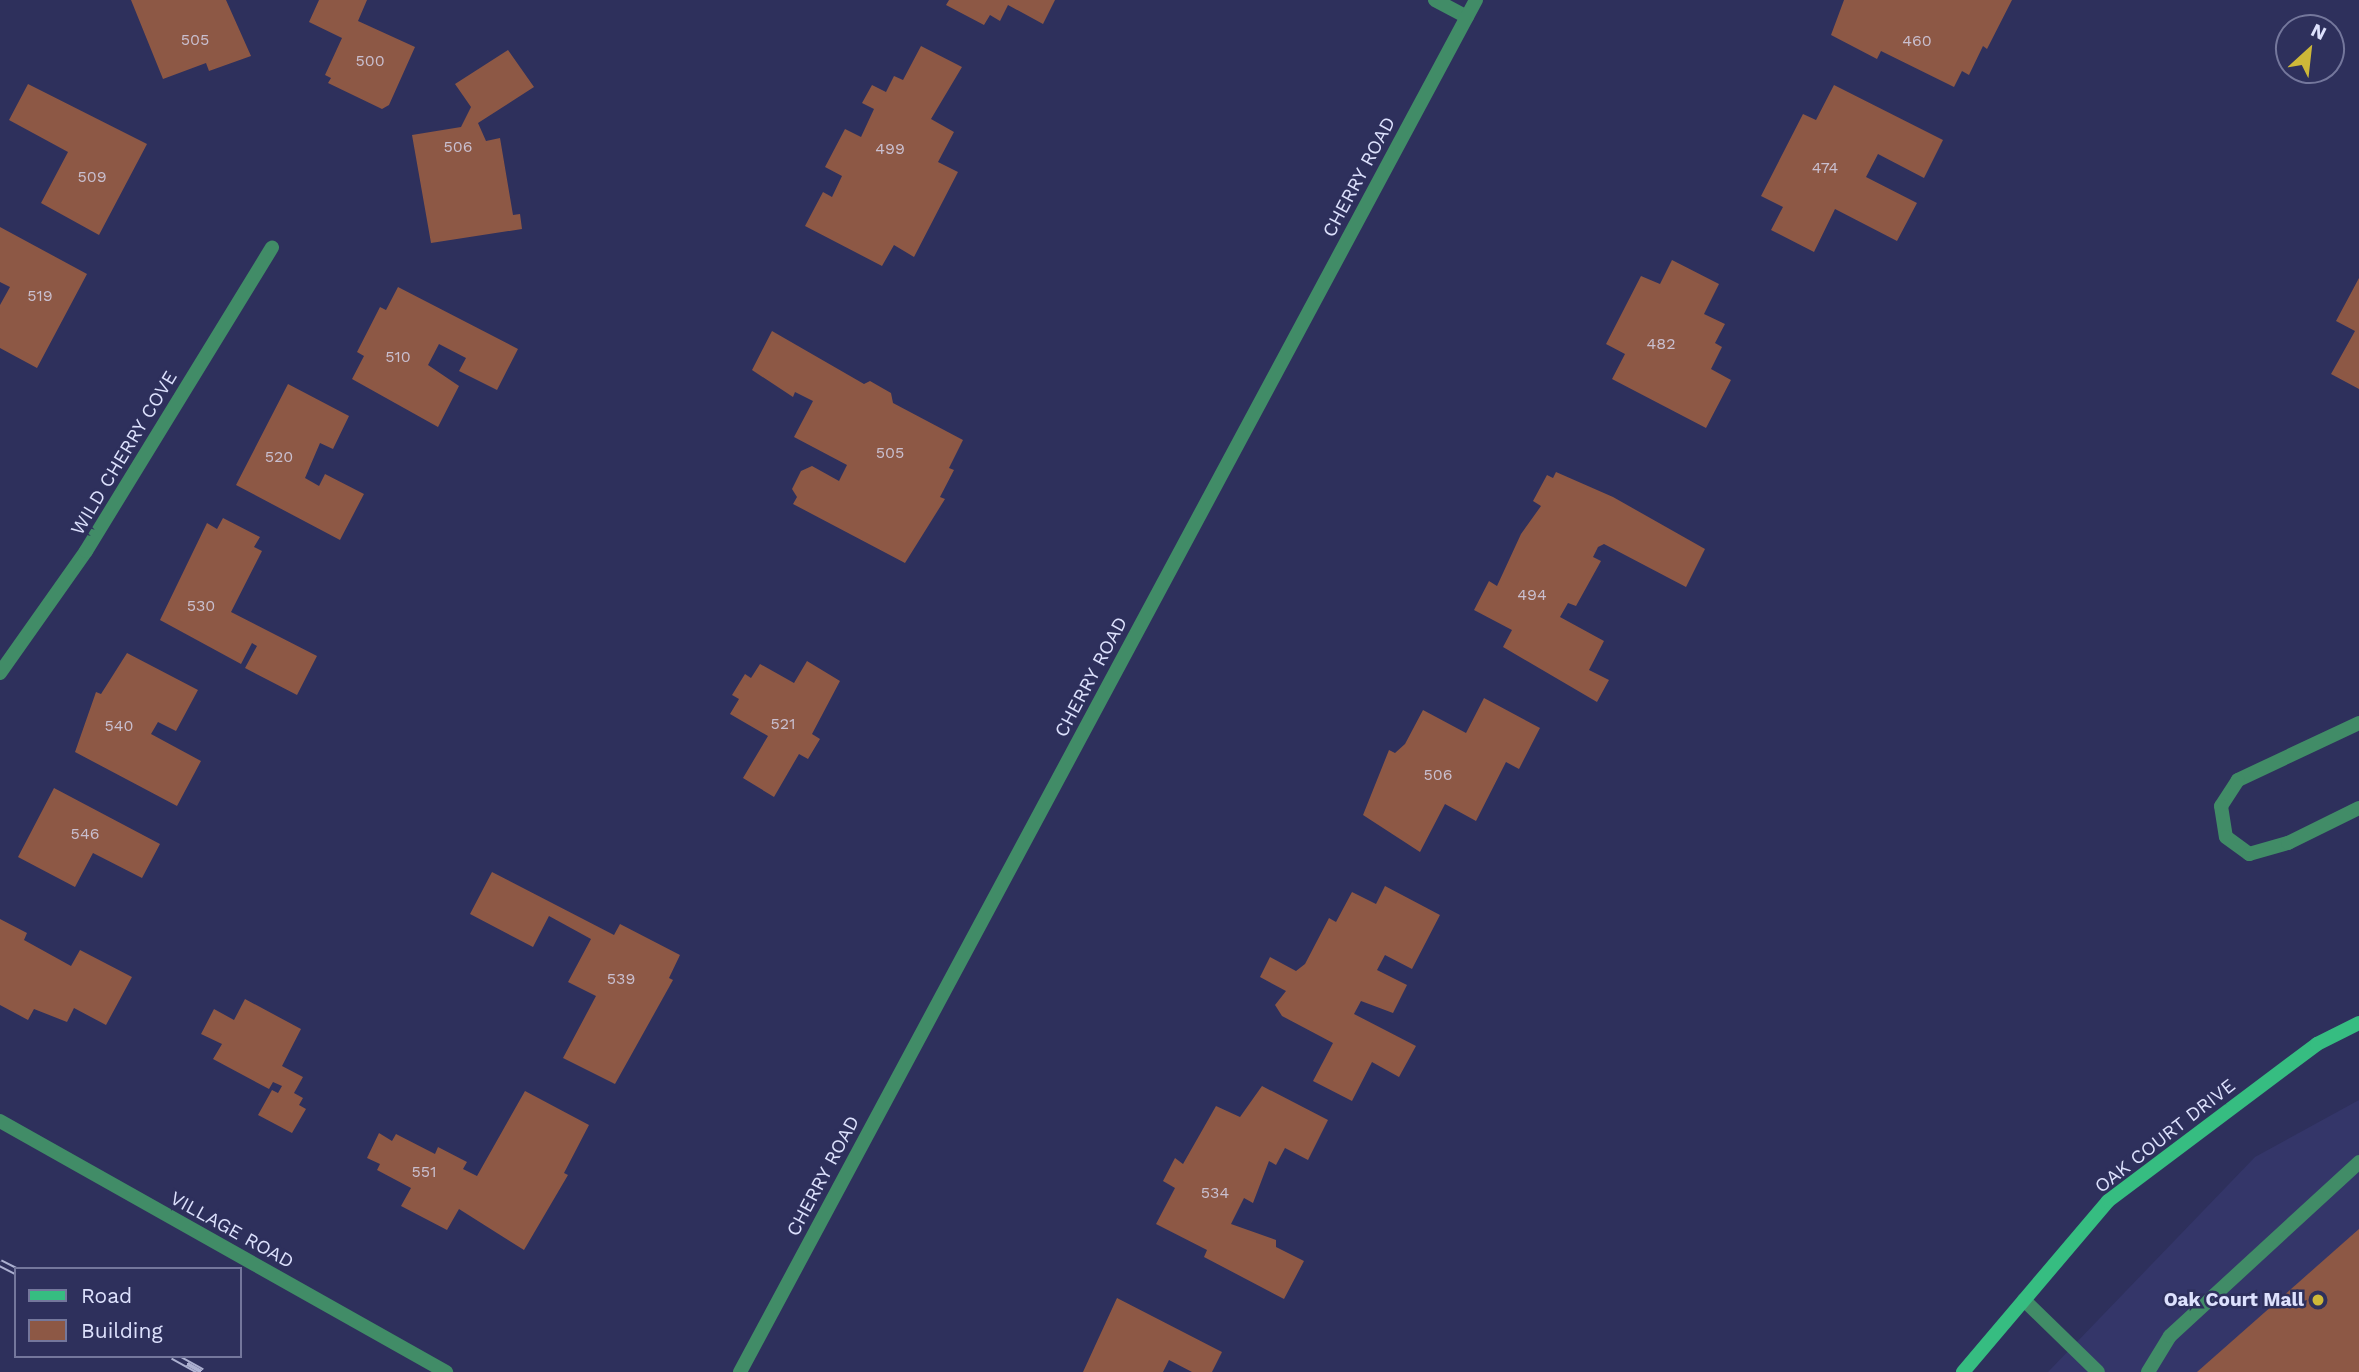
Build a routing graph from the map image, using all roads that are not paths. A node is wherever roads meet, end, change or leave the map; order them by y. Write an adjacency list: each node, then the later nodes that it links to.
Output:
1 (1435, 0): 3 (street)
2 (1476, 0): 3 (street, CHERRY ROAD)
3 (1467, 16): 13 (street, CHERRY ROAD)
4 (272, 247): 5 (street, WILD CHERRY COVE)
5 (0, 673)
6 (2359, 723): 7 (street)
7 (2359, 808)
8 (2359, 1023): 11 (street, OAK COURT DRIVE)
9 (0, 1121): 12 (street, VILLAGE ROAD)
10 (2359, 1162): 16 (street)
11 (2024, 1300): 14 (street, OAK COURT DRIVE); 15 (street)
12 (446, 1372)
13 (740, 1372)
14 (1963, 1372)
15 (2098, 1372)
16 (2148, 1372)

